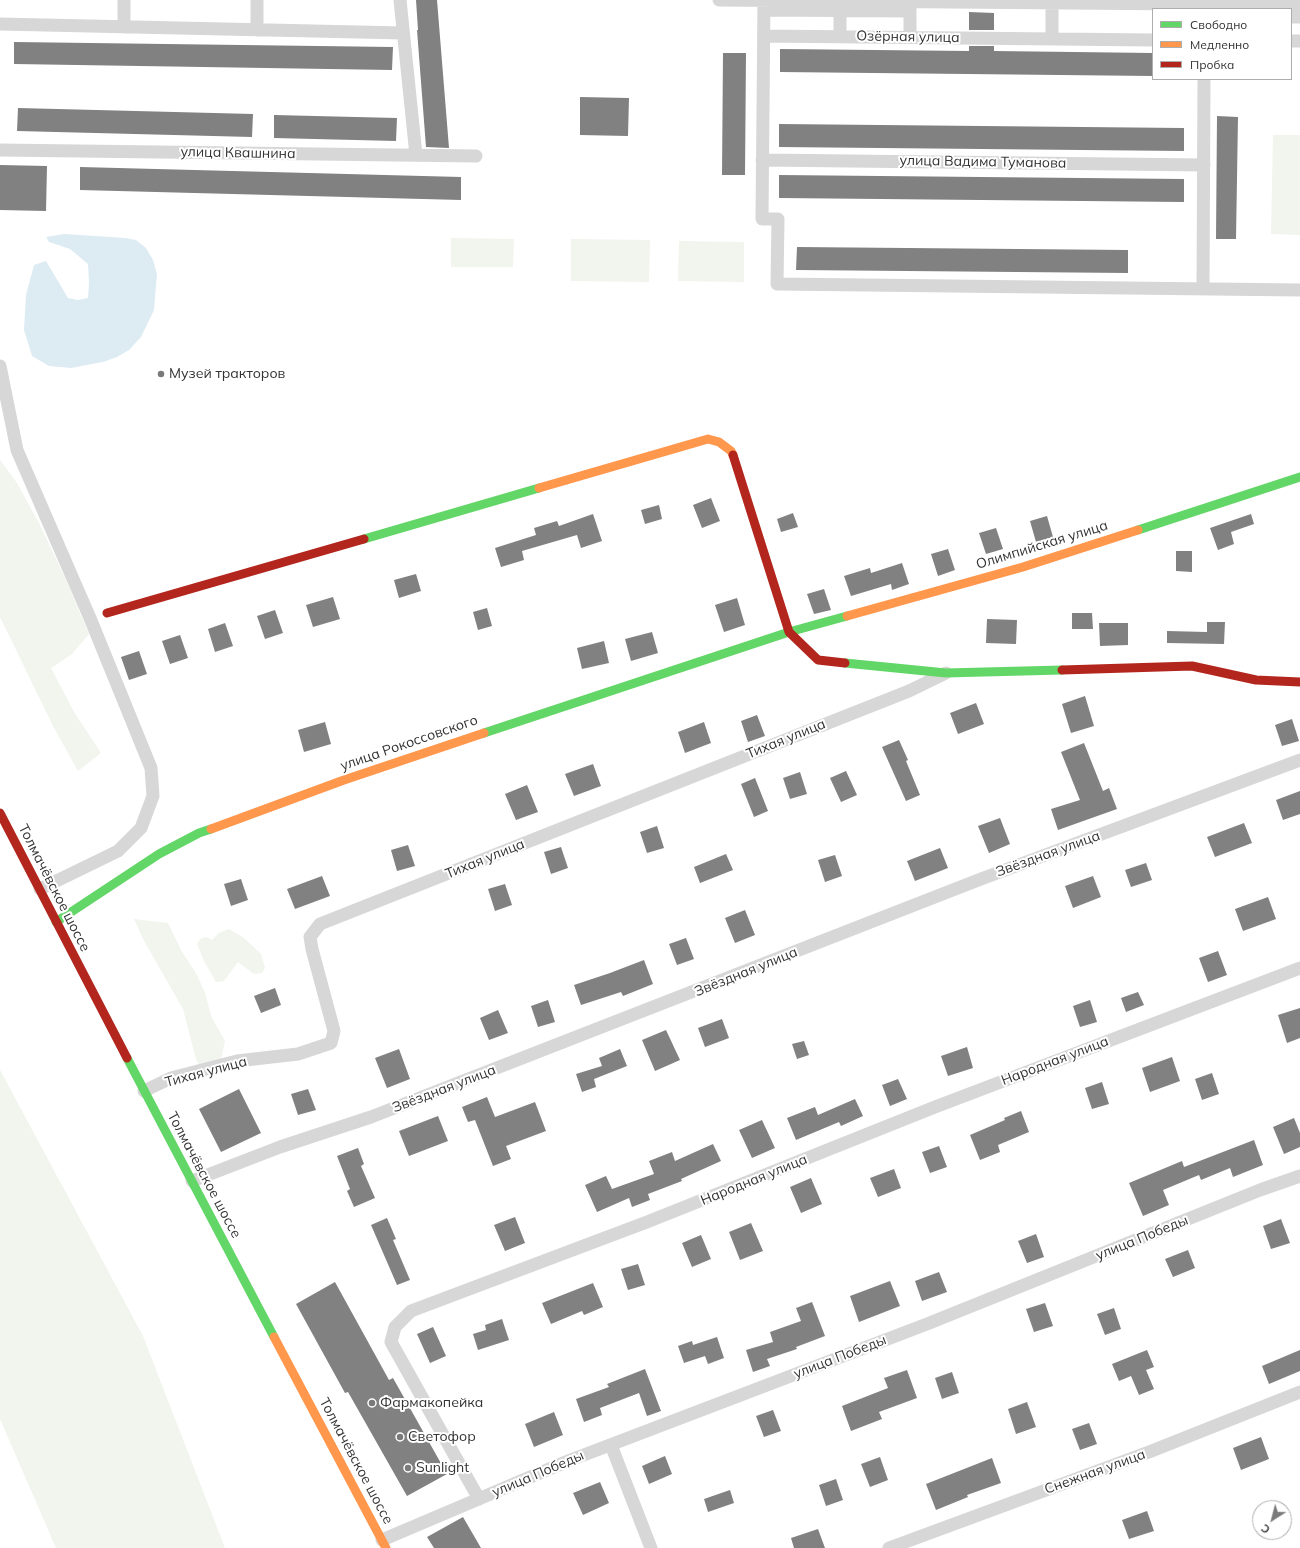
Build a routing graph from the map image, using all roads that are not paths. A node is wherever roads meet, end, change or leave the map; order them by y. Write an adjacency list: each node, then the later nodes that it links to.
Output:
1 (124, 0): 13 (street)
2 (257, 0): 14 (street)
3 (400, 0): 15 (street)
4 (719, 0): 5 (street)
5 (764, 3): 9 (street); 16 (street)
6 (1052, 3): 7 (street); 10 (street); 19 (street)
7 (1205, 4): 11 (street)
8 (1300, 5): 11 (street)
9 (840, 6): 10 (street); 17 (street)
10 (910, 6): 18 (street)
11 (1282, 7)
12 (0, 24): 13 (street)
13 (124, 27): 14 (street)
14 (257, 30): 15 (street)
15 (403, 33): 23 (street)
16 (764, 36): 17 (street, Озёрная улица); 25 (street)
17 (840, 37): 18 (street, Озёрная улица)
18 (910, 37): 19 (street, Озёрная улица)
19 (1052, 39): 20 (street, Озёрная улица)
20 (1152, 40)
21 (1204, 80): 26 (street)
22 (0, 150): 23 (street, улица Квашнина)
23 (416, 155): 24 (street, улица Квашнина)
24 (476, 156)
25 (762, 160): 26 (street, улица Вадима Туманова); 27 (street)
26 (1204, 165): 27 (street)
27 (1203, 289): 28 (street)
28 (1300, 290)
29 (0, 366): 37 (street)
30 (1300, 477): 32 (street, Олимпийская улица)
31 (107, 613): 32 (street)
32 (789, 632): 33 (street); 38 (street, улица Рокоссовского)
33 (946, 673): 34 (street); 40 (street, Тихая улица)
34 (1300, 682)
35 (1300, 760): 42 (street, Звёздная улица)
36 (0, 813): 37 (street, Толмачёвское шоссе)
37 (40, 889): 38 (street, Толмачёвское шоссе)
38 (56, 922): 40 (street, Толмачёвское шоссе)
39 (1300, 968): 45 (street, Народная улица)
40 (144, 1091): 42 (street, Толмачёвское шоссе)
41 (1300, 1176): 44 (street, улица Победы)
42 (192, 1181): 46 (street, Толмачёвское шоссе)
43 (1300, 1392): 48 (street, Снежная улица)
44 (611, 1444): 45 (street, улица Победы); 47 (street)
45 (479, 1500): 46 (street, улица Победы)
46 (384, 1544)
47 (651, 1548)
48 (889, 1548)

